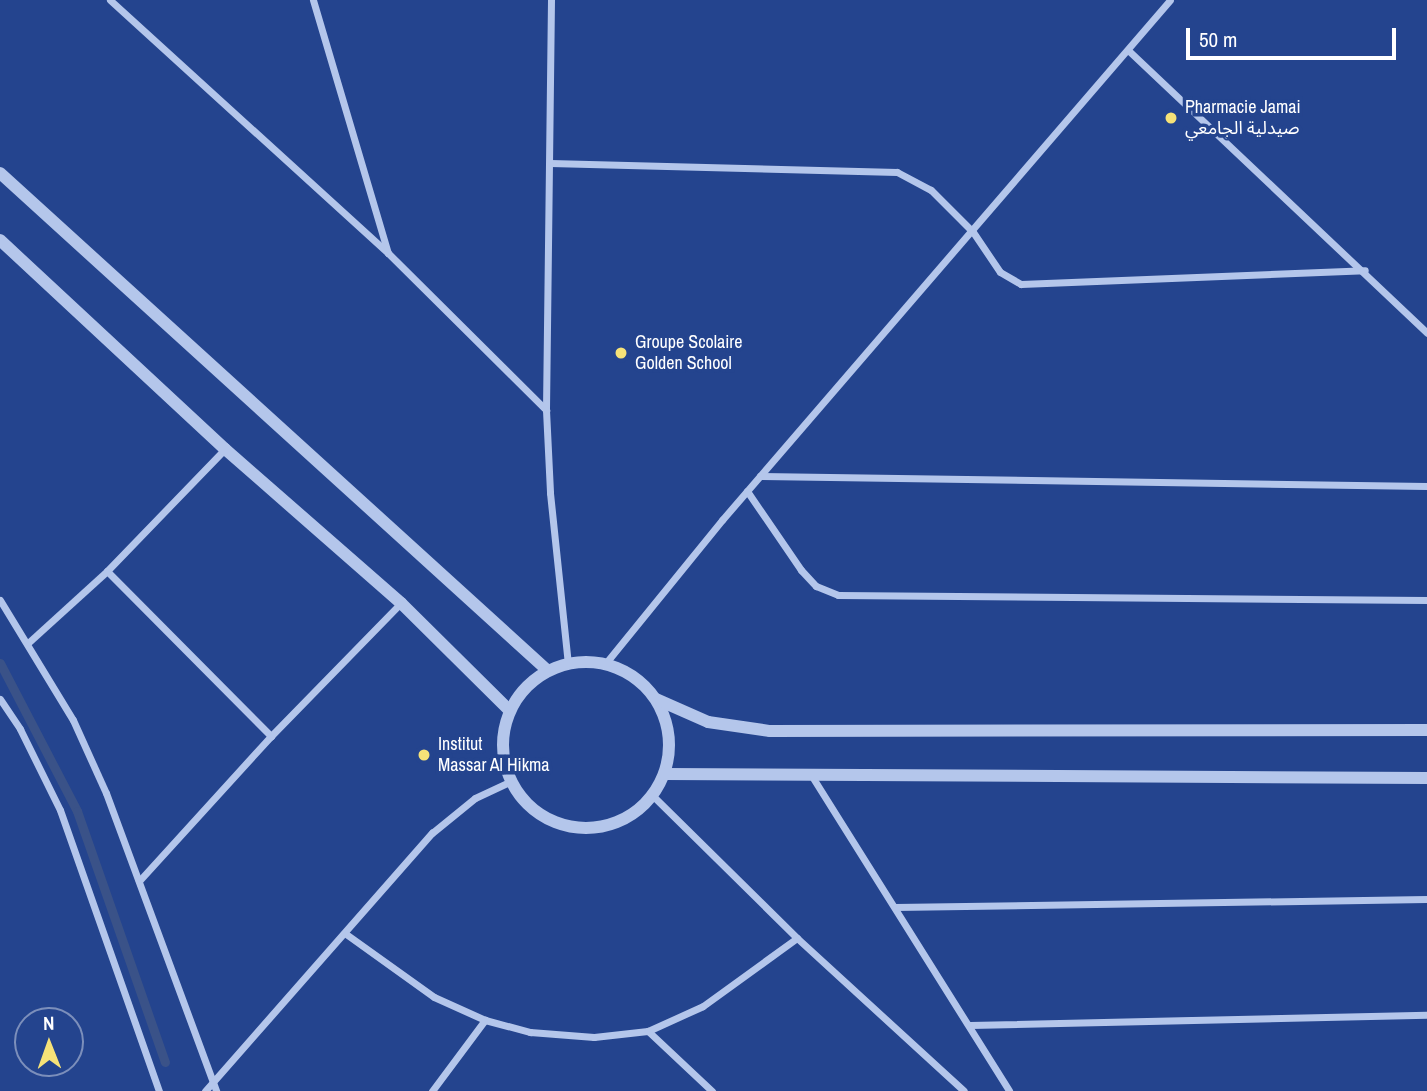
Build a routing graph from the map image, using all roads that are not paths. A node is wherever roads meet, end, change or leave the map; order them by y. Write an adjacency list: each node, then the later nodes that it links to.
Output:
1 (110, 0): 10 (street)
2 (313, 0): 10 (street)
3 (551, 0): 6 (street)
4 (1170, 0): 5 (street)
5 (1129, 51): 8 (street); 11 (street)
6 (550, 163): 8 (street); 13 (street)
7 (0, 173): 25 (street)
8 (973, 232): 11 (street); 15 (street)
9 (0, 240): 14 (street)
10 (388, 253): 13 (street)
11 (1365, 270): 12 (street)
12 (1427, 333)
13 (547, 410): 23 (street)
14 (225, 449): 18 (street); 21 (street)
15 (760, 477): 16 (street); 17 (street)
16 (1427, 486)
17 (747, 491): 20 (street); 24 (street)
18 (107, 571): 22 (street); 30 (street)
19 (0, 600): 22 (street)
20 (1427, 600)
21 (401, 603): 28 (street); 30 (street)
22 (29, 642): 36 (street)
23 (568, 664): 24 (street); 25 (street)
24 (605, 664): 27 (street)
25 (548, 671): 28 (street)
26 (0, 699): 46 (street)
27 (656, 699): 29 (street); 31 (street)
28 (510, 711): 34 (street)
29 (1427, 730)
30 (271, 736): 36 (street)
31 (665, 774): 32 (street); 35 (street)
32 (813, 778): 33 (street); 38 (street)
33 (1427, 778)
34 (511, 780): 35 (street); 39 (street)
35 (652, 795): 40 (street)
36 (139, 881): 45 (street)
37 (1427, 899): 38 (street)
38 (895, 907): 43 (street)
39 (346, 934): 42 (street); 45 (street)
40 (797, 938): 44 (street); 50 (street)
41 (1427, 1016): 43 (street)
42 (485, 1020): 44 (street); 48 (street)
43 (970, 1026): 51 (street)
44 (648, 1031): 49 (street)
45 (215, 1087): 47 (street)
46 (159, 1091)
47 (205, 1091)
48 (432, 1091)
49 (712, 1091)
50 (964, 1091)
51 (1009, 1091)

